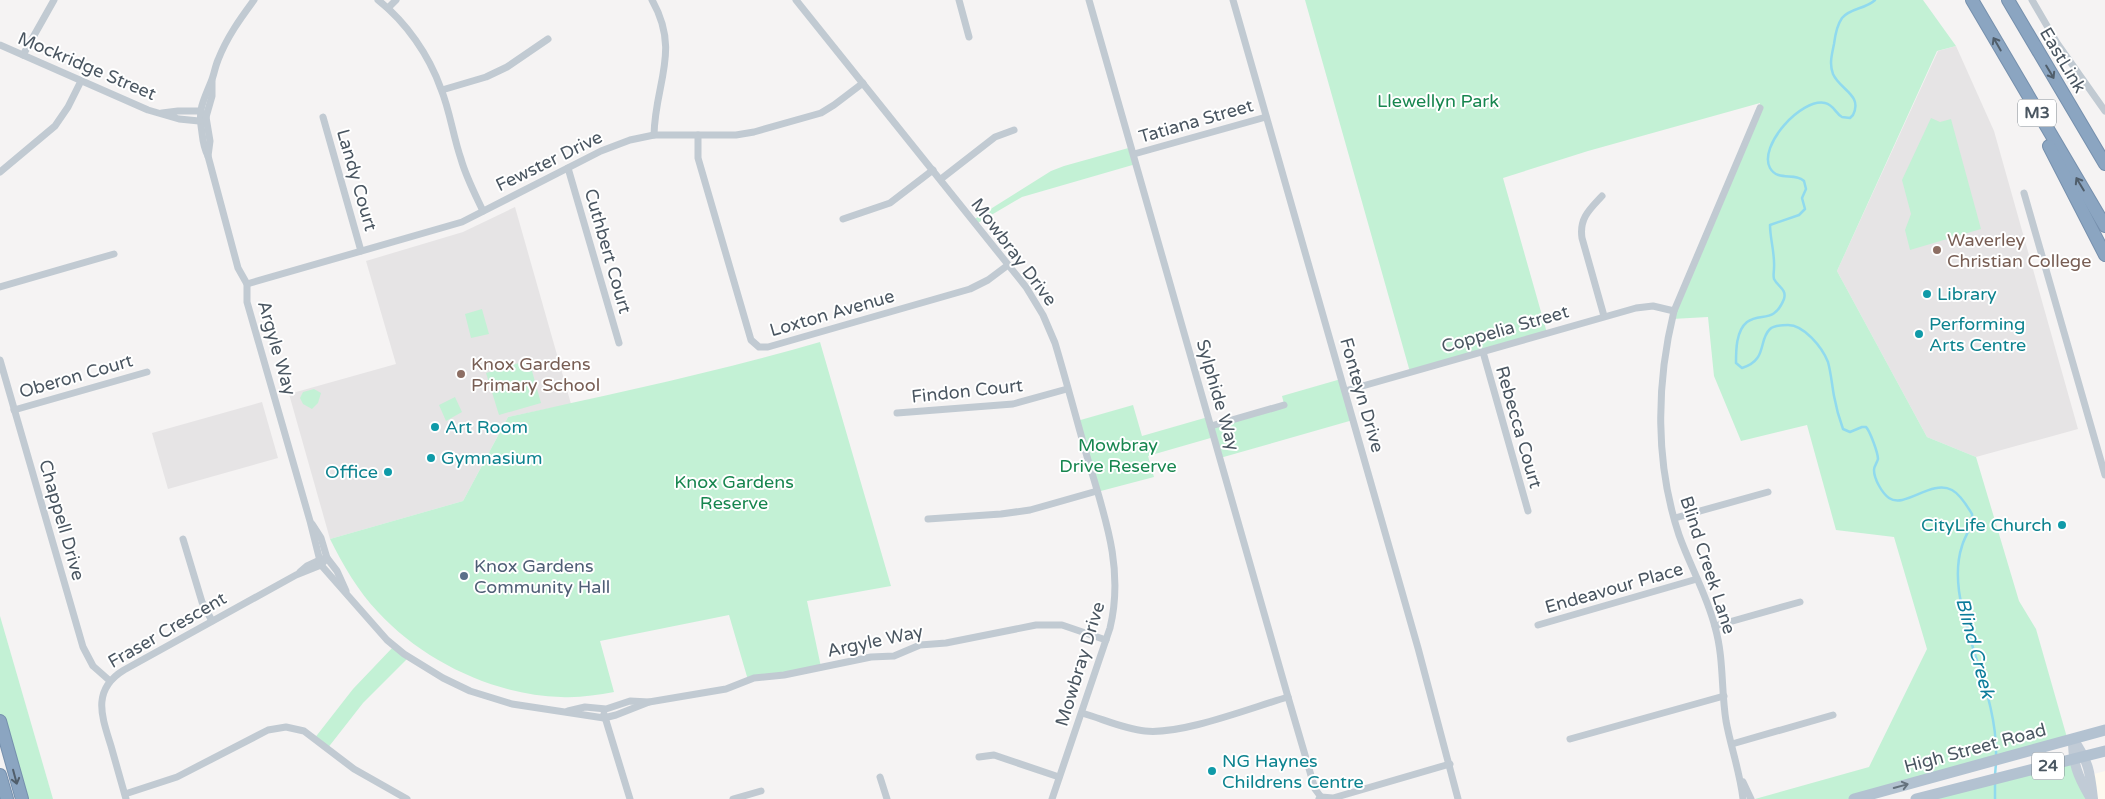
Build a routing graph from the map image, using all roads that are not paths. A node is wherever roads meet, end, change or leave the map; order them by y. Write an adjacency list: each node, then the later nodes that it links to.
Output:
1 (54, 0): 17 (street)
2 (254, 0): 19 (street, Argyle Way)
3 (378, 0): 13 (street)
4 (396, 0): 13 (street)
5 (652, 0): 33 (street)
6 (796, 0): 20 (street, Mowbray Drive)
7 (958, 0): 14 (street)
8 (1089, 0): 35 (street, Sylphide Way)
9 (1233, 0): 29 (street, Fonteyn Drive)
10 (1972, 0): 21 (highway, M3, one-way to 10)
11 (2008, 0): 31 (highway, EastLink / M3, one-way to 31)
12 (2032, 0): 25 (street)
13 (388, 8): 22 (street)
14 (969, 37)
15 (548, 38): 22 (street)
16 (0, 45): 17 (street, Mockridge Street)
17 (23, 55): 18 (street, Mockridge Street)
18 (81, 81): 26 (street, Mockridge Street); 41 (street)
19 (212, 81): 24 (street, Argyle Way); 27 (street, Argyle Way)
20 (863, 83): 34 (street, Fewster Drive); 40 (street, Mowbray Drive)
21 (2021, 85): 47 (highway, M3, one-way to 21); 50 (highway)
22 (442, 90): 45 (street)
23 (1760, 108): 54 (street, Blind Creek Lane)
24 (200, 111): 26 (street, Mockridge Street); 27 (street); 30 (street, Argyle Way)
25 (2105, 112)
26 (162, 113): 30 (street, Mockridge Street)
27 (206, 117): 30 (street, Mockridge Street); 36 (street, Argyle Way)
28 (323, 117): 48 (street, Landy Court)
29 (1266, 117): 35 (street, Tatiana Street); 61 (street, Fonteyn Drive)
30 (199, 120): 36 (street, Argyle Way)
31 (2081, 123): 37 (highway); 38 (highway, EastLink / M3)
32 (1014, 130): 42 (street)
33 (654, 135): 34 (street, Fewster Drive); 39 (street, Fewster Drive)
34 (698, 136): 51 (street, Loxton Avenue)
35 (1134, 154): 65 (street, Sylphide Way)
36 (208, 156): 52 (street, Argyle Way)
37 (2105, 156)
38 (2105, 164)
39 (568, 168): 45 (street, Fewster Drive); 56 (street, Cuthbert Court)
40 (932, 170): 42 (street, Mowbray Drive); 46 (street)
41 (0, 172)
42 (941, 180): 51 (street, Mowbray Drive)
43 (2024, 193): 66 (street)
44 (1602, 196): 55 (street)
45 (483, 211): 48 (street, Fewster Drive)
46 (843, 219)
47 (2105, 226)
48 (361, 251): 52 (street, Fewster Drive)
49 (114, 254): 53 (street)
50 (2105, 254)
51 (1008, 265): 60 (street, Mowbray Drive)
52 (247, 284): 72 (street, Argyle Way)
53 (0, 287)
54 (1674, 311): 55 (street, Coppelia Street); 70 (street, Blind Creek Lane)
55 (1604, 316): 57 (street, Coppelia Street)
56 (618, 343)
57 (1483, 352): 61 (street, Coppelia Street); 69 (street, Rebecca Court)
58 (0, 360): 63 (street, Chappell Drive)
59 (146, 372): 63 (street, Oberon Court)
60 (1067, 389): 64 (street, Findon Court); 67 (street, Mowbray Drive)
61 (1345, 391): 101 (street, Fonteyn Drive)
62 (1284, 405): 65 (street)
63 (14, 410): 83 (street, Chappell Drive)
64 (897, 414)
65 (1211, 426): 85 (street, Sylphide Way)
66 (2105, 475)
67 (1097, 491): 71 (street); 82 (street, Mowbray Drive)
68 (1768, 492): 70 (street)
69 (1528, 511)
70 (1674, 518): 76 (street, Blind Creek Lane)
71 (928, 519)
72 (310, 521): 74 (street, Argyle Way); 75 (street, Argyle Way)
73 (183, 539): 79 (street)
74 (327, 558): 75 (street, Fraser Crescent); 77 (street, Argyle Way)
75 (319, 562): 77 (street, Argyle Way); 79 (street, Fraser Crescent)
76 (1697, 579): 80 (street, Endeavour Place); 81 (street, Blind Creek Lane)
77 (348, 595): 88 (street, Argyle Way)
78 (1800, 602): 81 (street)
79 (212, 621): 83 (street, Fraser Crescent)
80 (1538, 625)
81 (1715, 626): 84 (street, Blind Creek Lane)
82 (1106, 640): 86 (street, Argyle Way); 89 (street, Mowbray Drive)
83 (110, 681): 107 (street, Fraser Crescent)
84 (1724, 696): 94 (street); 96 (street, Blind Creek Lane)
85 (1288, 697): 89 (street); 109 (street, Sylphide Way)
86 (650, 702): 87 (street, Argyle Way); 91 (street, Argyle Way)
87 (606, 709): 88 (street, Argyle Way); 91 (street)
88 (568, 711): 91 (street, Argyle Way)
89 (1082, 713): 104 (street, Mowbray Drive)
90 (1833, 715): 96 (street)
91 (608, 717): 112 (street)
92 (0, 721): 111 (highway, one-way to 111)
93 (2105, 730): 95 (main road, High Street Road / 24)
94 (1570, 739)
95 (2073, 739): 99 (street); 100 (street); 119 (main road, High Street Road / 24, one-way to 95)
96 (1732, 744): 105 (street, Blind Creek Lane)
97 (2105, 751): 99 (main road, High Street Road / 24)
98 (979, 757): 104 (street)
99 (2085, 757): 100 (main road, High Street Road / 24); 121 (street)
100 (2073, 760): 120 (main road, High Street Road / 24); 121 (street)
101 (1450, 764): 109 (street); 116 (street, Fonteyn Drive)
102 (0, 775): 110 (highway)
103 (880, 777): 114 (street)
104 (1059, 777): 115 (street, Mowbray Drive)
105 (1741, 778): 117 (street, Blind Creek Lane); 118 (street, Blind Creek Lane)
106 (761, 791): 113 (street)
107 (126, 797): 108 (street)
108 (402, 798)
109 (1320, 798)
110 (7, 799)
111 (22, 799)
112 (630, 799)
113 (733, 799)
114 (887, 799)
115 (1052, 799)
116 (1458, 799)
117 (1743, 799)
118 (1751, 799)
119 (1854, 799)
120 (1916, 799)
121 (2092, 799)

